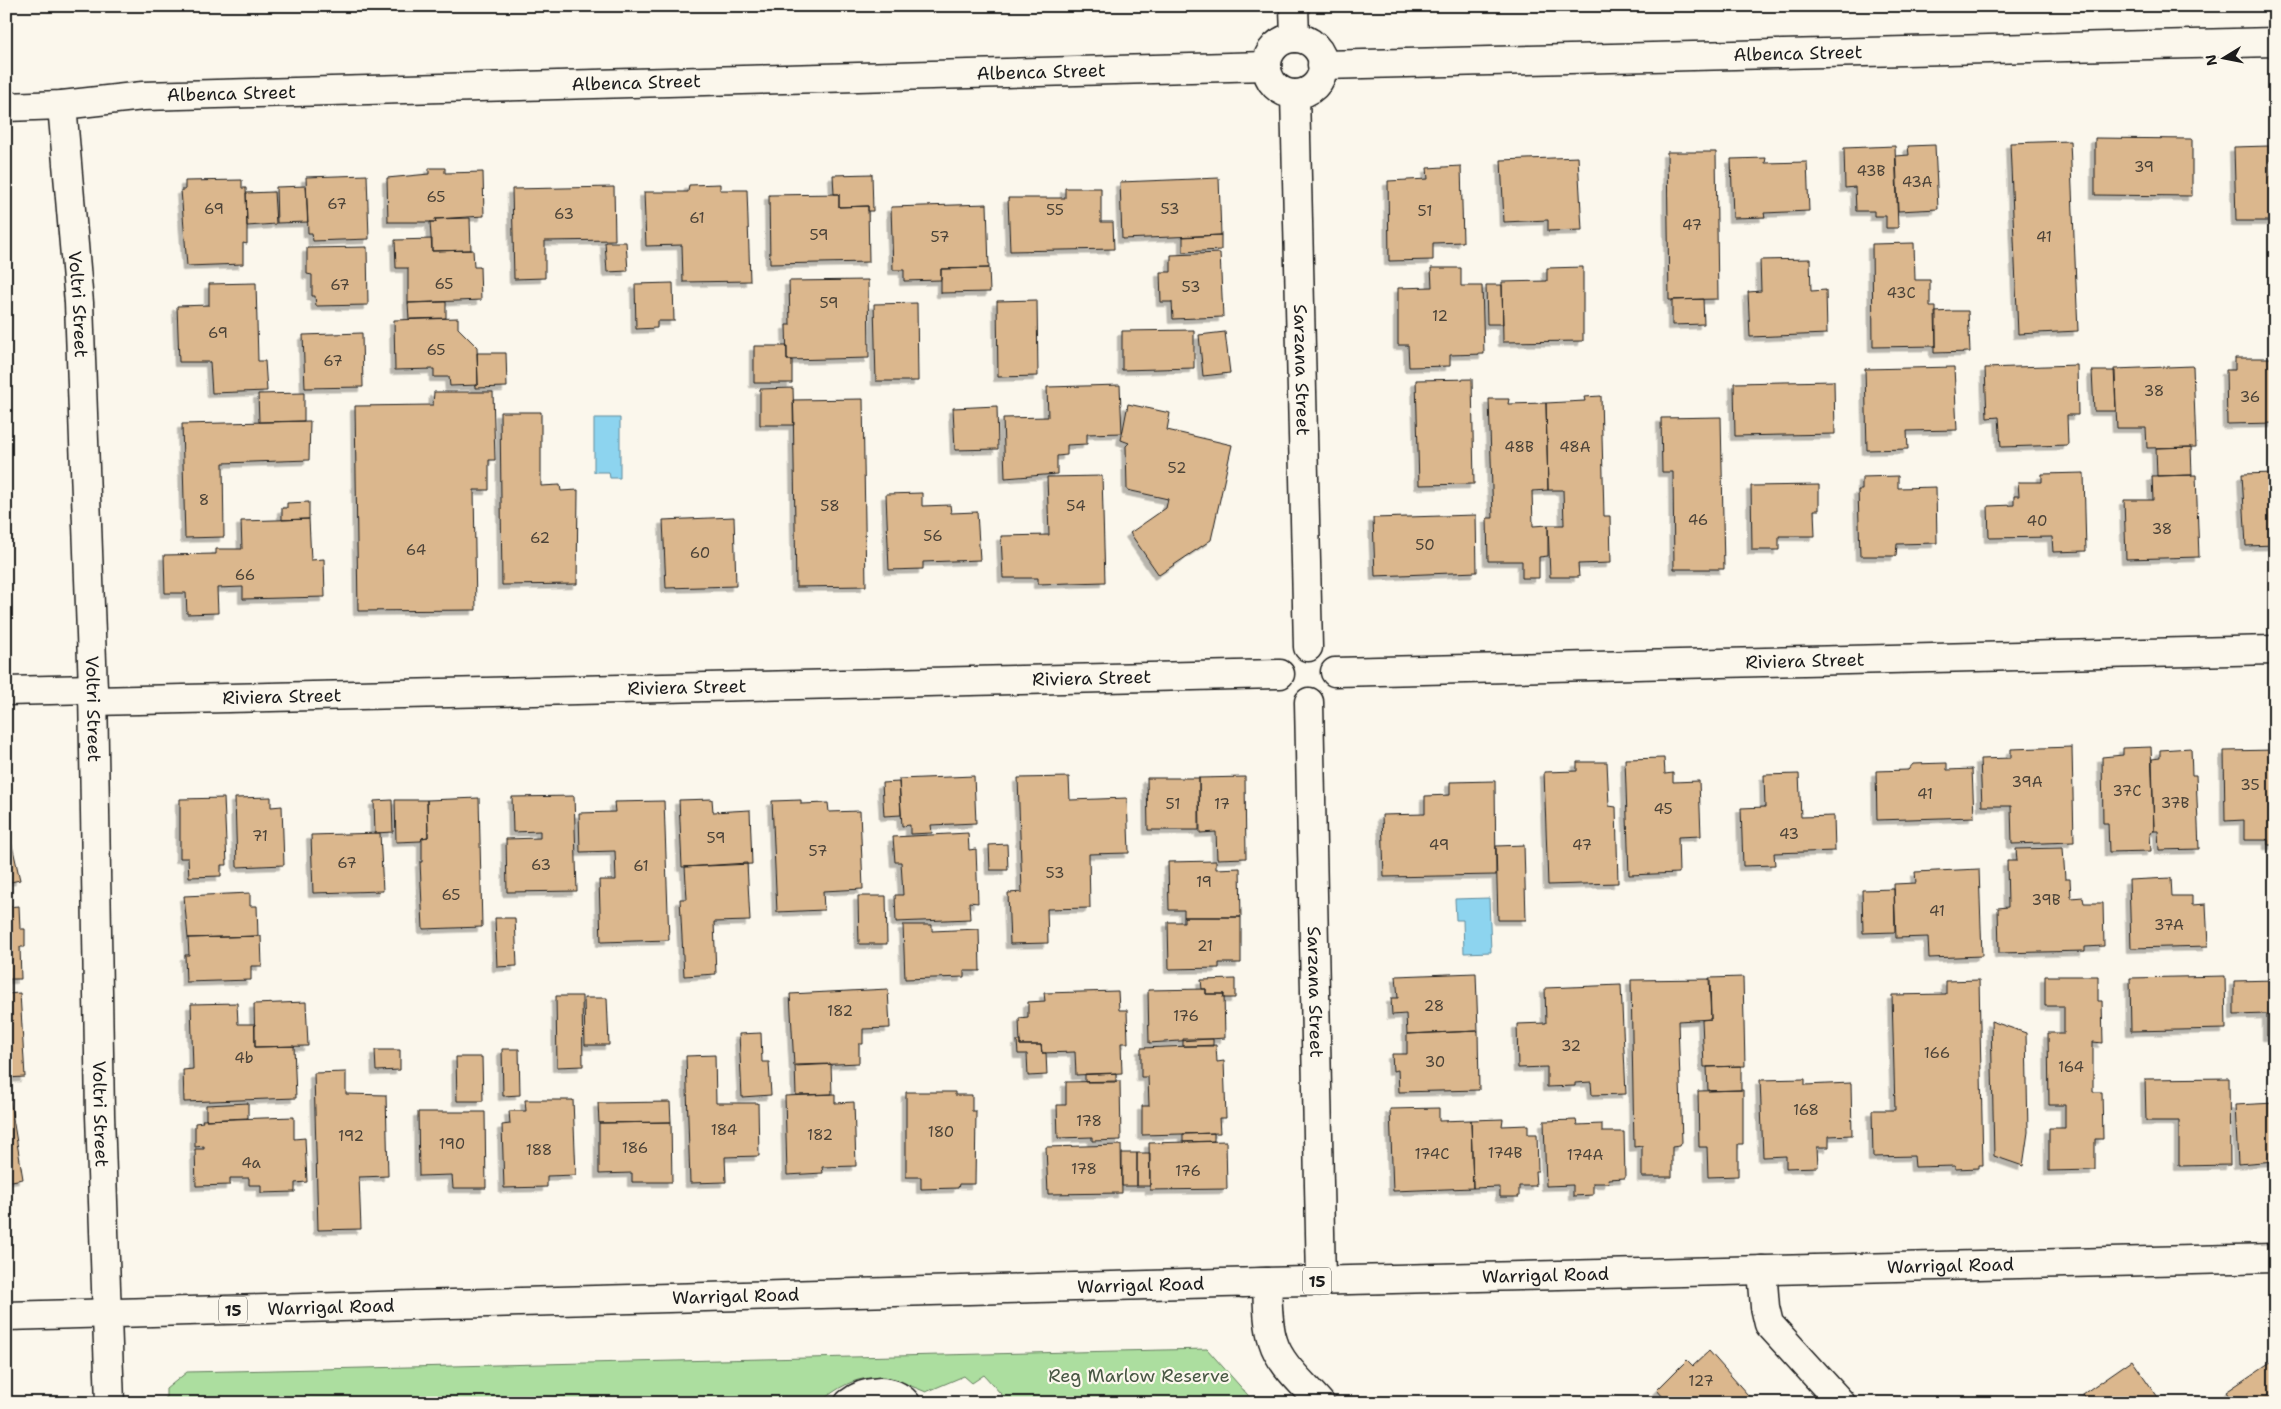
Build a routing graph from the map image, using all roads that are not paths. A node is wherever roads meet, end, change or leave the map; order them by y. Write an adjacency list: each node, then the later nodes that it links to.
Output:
1 (1294, 6): 2 (main road)
2 (1295, 38): 4 (main road); 5 (main road)
3 (2275, 42): 4 (main road, Albenca Street)
4 (1322, 65): 6 (main road)
5 (1267, 66): 6 (main road); 7 (main road, Albenca Street)
6 (1295, 94): 9 (main road, Sarzana Street)
7 (62, 105): 8 (main road, Albenca Street); 14 (main road, Voltri Street)
8 (6, 107)
9 (1308, 646): 11 (main road); 12 (main road)
10 (2275, 650): 11 (main road, Riviera Street)
11 (1335, 672): 15 (main road)
12 (1280, 674): 14 (main road, Riviera Street); 15 (main road)
13 (6, 691): 14 (main road, Riviera Street)
14 (93, 695): 20 (main road, Voltri Street)
15 (1308, 702): 18 (main road, Sarzana Street)
16 (2275, 1258): 17 (main road, Warrigal Road / 15)
17 (1762, 1270): 18 (main road, Warrigal Road / 15); 26 (main road)
18 (1321, 1280): 19 (main road, Warrigal Road / 15)
19 (1222, 1283): 20 (main road, Warrigal Road / 15); 25 (main road)
20 (106, 1314): 21 (main road, Warrigal Road / 15); 23 (main road, Voltri Street)
21 (6, 1316)
22 (904, 1401): 24 (main road)
23 (110, 1403)
24 (849, 1403)
25 (1320, 1403)
26 (1842, 1403)

